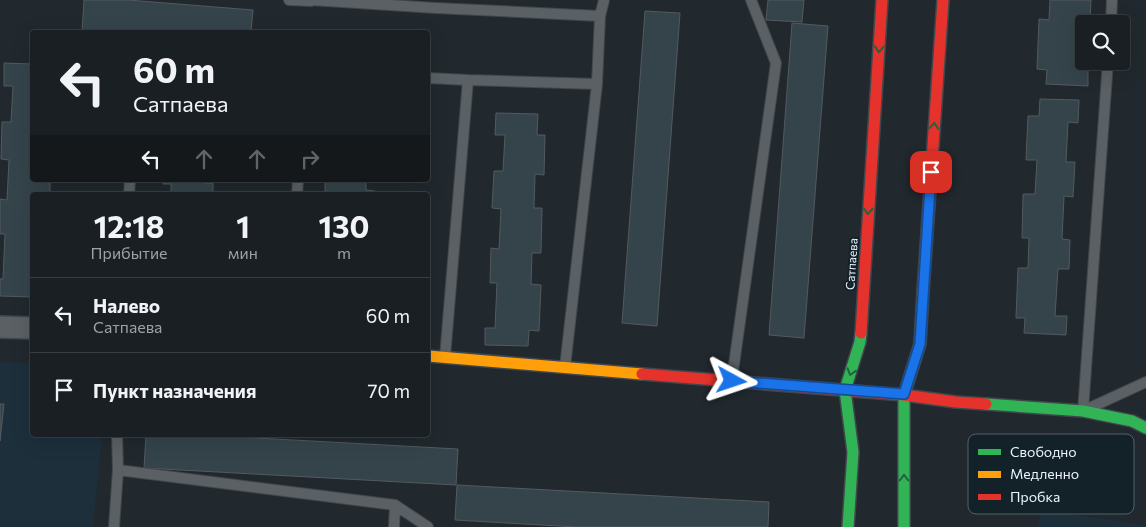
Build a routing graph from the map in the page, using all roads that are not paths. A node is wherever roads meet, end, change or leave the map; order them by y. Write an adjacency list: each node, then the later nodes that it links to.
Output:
1 (290, 0): 2 (lane)
2 (311, 0): 8 (lane)
3 (604, 0): 10 (lane)
4 (752, 0): 20 (lane)
5 (882, 0): 22 (street, Сатпаева, one-way to 22)
6 (943, 0): 23 (street, one-way to 6)
7 (1112, 0): 9 (lane)
8 (436, 4): 10 (lane)
9 (1111, 15)
10 (600, 16): 14 (lane)
11 (1107, 70): 24 (lane)
12 (430, 78): 13 (lane)
13 (468, 80): 14 (lane); 18 (lane)
14 (597, 84): 19 (lane)
15 (0, 327): 16 (street)
16 (30, 328)
17 (430, 356): 18 (street)
18 (445, 358): 19 (street)
19 (565, 368): 20 (street)
20 (732, 381): 22 (street)
21 (1146, 382): 24 (lane)
22 (845, 390): 23 (street); 32 (street, Сатпаева)
23 (904, 394): 24 (street); 33 (street, one-way to 23)
24 (1083, 410): 25 (street)
25 (1146, 428)
26 (117, 437): 27 (lane)
27 (118, 470): 28 (lane); 29 (lane)
28 (395, 505): 30 (lane); 31 (lane)
29 (114, 527)
30 (394, 527)
31 (428, 527)
32 (848, 527)
33 (904, 527)

